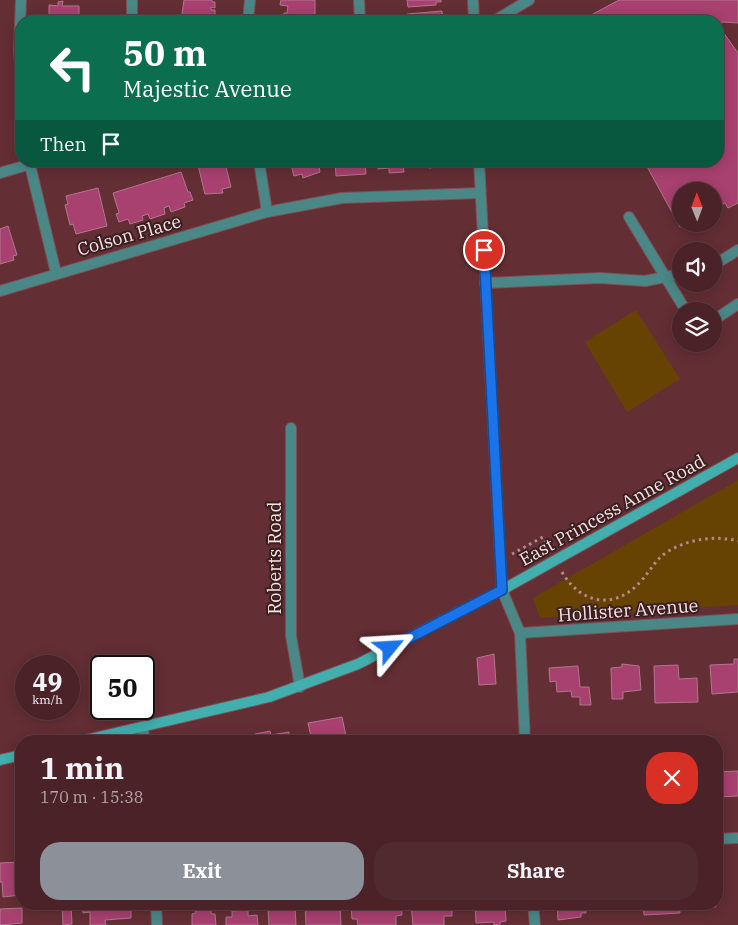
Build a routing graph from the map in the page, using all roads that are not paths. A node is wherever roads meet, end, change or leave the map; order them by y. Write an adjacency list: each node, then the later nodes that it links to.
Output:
1 (21, 0): 7 (street)
2 (132, 0): 8 (street)
3 (250, 0): 9 (street)
4 (359, 0): 10 (street)
5 (473, 0): 11 (street)
6 (529, 0): 12 (street)
7 (20, 15)
8 (132, 15)
9 (249, 15)
10 (360, 15)
11 (474, 15)
12 (504, 15)
13 (18, 167): 17 (street)
14 (31, 167): 23 (street)
15 (260, 167): 19 (street)
16 (479, 167): 18 (street)
17 (0, 173)
18 (480, 193): 19 (street, Colson Place); 26 (street)
19 (268, 212): 23 (street, Colson Place)
20 (629, 217): 25 (street)
21 (738, 250): 22 (street)
22 (722, 260)
23 (56, 273): 27 (street, Colson Place)
24 (672, 276): 25 (street)
25 (666, 277): 26 (street); 28 (street)
26 (485, 283): 33 (street)
27 (0, 291)
28 (681, 302)
29 (738, 304): 30 (street)
30 (722, 315)
31 (291, 428): 36 (street, Roberts Road)
32 (738, 458): 33 (main road, East Princess Anne Road)
33 (502, 590): 35 (street); 36 (main road, East Princess Anne Road)
34 (738, 619): 35 (street, Hollister Avenue)
35 (520, 633): 40 (street)
36 (300, 688): 37 (main road, East Princess Anne Road)
37 (143, 727): 38 (main road, East Princess Anne Road); 39 (street)
38 (108, 735)
39 (144, 735)
40 (525, 735)
41 (15, 756): 42 (main road)
42 (0, 760)
43 (738, 838): 44 (street)
44 (723, 839)
45 (156, 910): 47 (street)
46 (534, 910): 48 (street)
47 (157, 925)
48 (535, 925)

